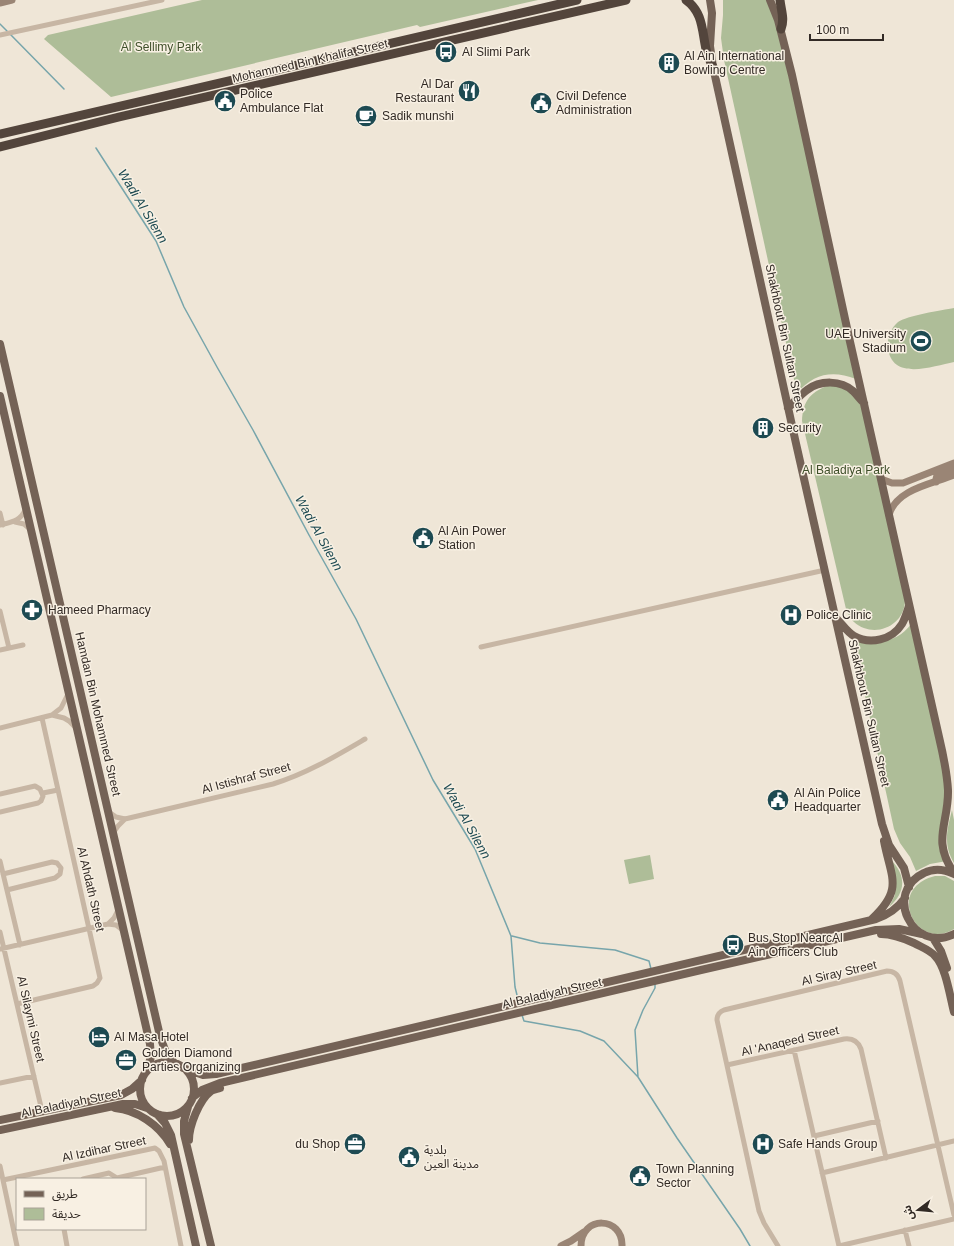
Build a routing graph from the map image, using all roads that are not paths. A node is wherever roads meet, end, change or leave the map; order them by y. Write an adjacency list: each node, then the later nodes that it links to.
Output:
1 (12, 0): 9 (main road)
2 (162, 0): 11 (street)
3 (577, 0): 13 (highway, Mohammed Bin Khalifa Street)
4 (626, 0): 14 (highway, Mohammed Bin Khalifa Street)
5 (686, 0): 12 (highway)
6 (710, 0): 12 (main road, Shakhbout Bin Sultan Street)
7 (770, 0): 10 (main road)
8 (780, 0): 10 (highway)
9 (0, 3)
10 (781, 29): 17 (main road)
11 (0, 34)
12 (713, 67): 18 (main road, Shakhbout Bin Sultan Street)
13 (0, 134)
14 (0, 146)
15 (0, 344): 49 (main road, Hamdan Bin Mohammed Street)
16 (0, 396): 24 (main road, Hamdan Bin Mohammed Street)
17 (864, 404): 18 (main road); 22 (main road)
18 (788, 408): 30 (main road, Shakhbout Bin Sultan Street)
19 (954, 463): 22 (main road)
20 (954, 468): 23 (main road)
21 (954, 475): 23 (main road)
22 (881, 479): 26 (main road)
23 (936, 482): 26 (main road)
24 (26, 508): 27 (street); 29 (main road, Hamdan Bin Mohammed Street)
25 (0, 513): 28 (street)
26 (889, 515): 31 (main road)
27 (15, 522): 28 (street); 29 (street)
28 (1, 525)
29 (31, 529): 38 (main road, Hamdan Bin Mohammed Street)
30 (825, 570): 33 (main road, Shakhbout Bin Sultan Street); 36 (street)
31 (909, 605): 33 (main road); 44 (main road)
32 (0, 611): 35 (street)
33 (835, 618): 52 (main road, Shakhbout Bin Sultan Street)
34 (23, 645): 35 (street)
35 (9, 648): 37 (street)
36 (481, 648)
37 (0, 650)
38 (68, 691): 39 (street); 42 (main road, Hamdan Bin Mohammed Street)
39 (52, 715): 40 (street); 42 (street)
40 (42, 718): 41 (street); 45 (street, Al Ahdath Street)
41 (0, 728)
42 (77, 730): 60 (main road, Hamdan Bin Mohammed Street)
43 (365, 739): 51 (street, Al Istishraf Street)
44 (946, 767): 48 (main road); 55 (main road)
45 (58, 790): 46 (street); 63 (street, Al Ahdath Street)
46 (43, 793): 47 (street); 50 (street)
47 (0, 794)
48 (954, 795)
49 (108, 811): 51 (street); 53 (main road, Hamdan Bin Mohammed Street)
50 (0, 812)
51 (125, 819): 53 (street)
52 (882, 824): 57 (main road, Shakhbout Bin Sultan Street); 61 (main road)
53 (113, 833): 76 (main road, Hamdan Bin Mohammed Street)
54 (0, 861): 56 (street)
55 (954, 873): 57 (main road)
56 (3, 874): 58 (street); 58 (street)
57 (909, 886): 59 (main road)
58 (7, 890): 70 (street)
59 (905, 898): 61 (main road, Al Baladiyah Street); 67 (main road)
60 (119, 908): 62 (street); 65 (main road, Hamdan Bin Mohammed Street)
61 (870, 921): 78 (main road, Al Baladiyah Street)
62 (108, 924): 63 (street); 65 (street)
63 (90, 928): 70 (street); 73 (street, Al Ahdath Street)
64 (0, 932): 71 (street, Al Silaymi Street)
65 (124, 932): 79 (main road, Hamdan Bin Mohammed Street)
66 (868, 932): 67 (main road, Al Baladiyah Street); 74 (main road); 81 (main road, Al Baladiyah Street)
67 (922, 934): 69 (main road, Al Baladiyah Street)
68 (954, 934): 69 (main road)
69 (933, 938): 72 (main road)
70 (20, 945): 71 (street)
71 (2, 949): 73 (street, Al Silaymi Street)
72 (954, 996)
73 (17, 1004): 80 (street, Al Silaymi Street)
74 (954, 1012)
75 (794, 1050): 77 (street, Al 'Anaqeed Street); 90 (street, Al 'Anaqeed Street); 92 (street)
76 (175, 1064): 78 (main road); 79 (main road)
77 (727, 1066): 94 (street, Al Siray Street); 118 (street, Al Siray Street)
78 (183, 1068): 84 (main road)
79 (146, 1072): 82 (main road)
80 (34, 1076): 83 (street); 87 (street, Al Silaymi Street)
81 (241, 1078): 84 (main road, Al Baladiyah Street); 96 (main road)
82 (142, 1080): 86 (main road); 87 (main road, Al Baladiyah Street)
83 (0, 1083)
84 (191, 1100): 88 (main road); 96 (main road)
85 (106, 1108): 86 (main road, Al Baladiyah Street); 91 (main road, Al Baladiyah Street); 95 (main road)
86 (147, 1108): 88 (main road)
87 (42, 1111): 89 (main road, Al Baladiyah Street)
88 (156, 1114): 95 (main road)
89 (0, 1120)
90 (878, 1121): 92 (street); 97 (street, Al 'Anaqeed Street)
91 (1, 1131)
92 (814, 1136): 100 (street)
93 (954, 1142): 94 (street)
94 (938, 1145): 97 (street); 105 (street, Al Siray Street)
95 (174, 1150): 113 (main road)
96 (189, 1153): 114 (main road)
97 (886, 1158): 100 (street)
98 (0, 1166): 104 (street)
99 (165, 1167): 103 (street); 104 (street, Al Izdihar Street); 112 (street, Al Izdihar Street)
100 (822, 1172): 119 (street)
101 (87, 1178): 102 (street)
102 (117, 1178)
103 (117, 1178)
104 (3, 1180): 110 (street)
105 (954, 1214)
106 (954, 1219): 109 (street)
107 (587, 1229): 115 (main road); 116 (main road); 117 (main road)
108 (64, 1230): 111 (street)
109 (905, 1230): 119 (street); 120 (street)
110 (17, 1246)
111 (67, 1246)
112 (181, 1246)
113 (196, 1246)
114 (210, 1246)
115 (562, 1246)
116 (581, 1246)
117 (622, 1246)
118 (778, 1246)
119 (839, 1246)
120 (909, 1246)

